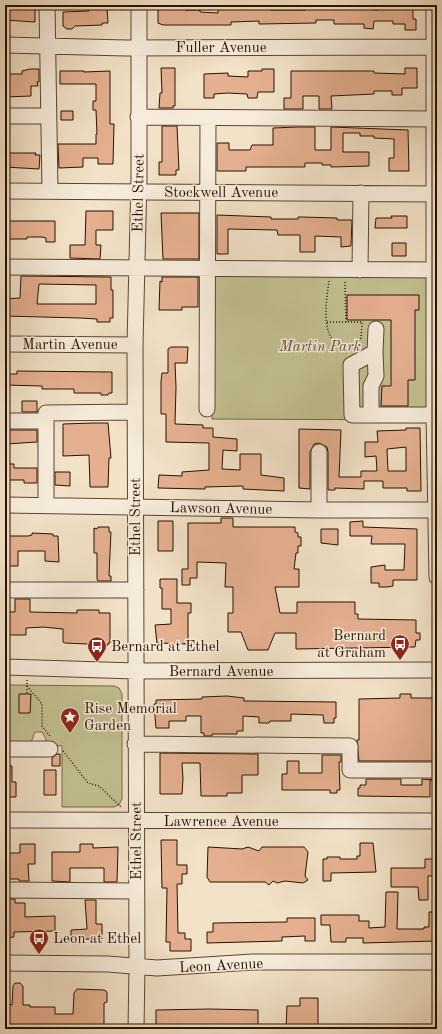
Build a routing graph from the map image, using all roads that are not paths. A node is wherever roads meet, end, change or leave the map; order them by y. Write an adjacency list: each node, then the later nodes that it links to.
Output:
1 (47, 5): 5 (street)
2 (139, 5): 6 (street, Ethel Street)
3 (434, 5): 7 (street)
4 (5, 45): 5 (street, Fuller Avenue)
5 (48, 45): 6 (street, Fuller Avenue); 9 (street)
6 (138, 47): 7 (street, Fuller Avenue); 10 (street, Ethel Street)
7 (436, 47): 12 (street)
8 (5, 116): 9 (street)
9 (48, 116): 14 (street)
10 (138, 117): 11 (street); 15 (street, Ethel Street)
11 (208, 118): 12 (street); 16 (street)
12 (435, 119): 18 (street)
13 (5, 191): 14 (street, Stockwell Avenue)
14 (50, 191): 15 (street, Stockwell Avenue)
15 (138, 192): 16 (street, Stockwell Avenue); 20 (street, Ethel Street)
16 (207, 192): 17 (street, Stockwell Avenue); 21 (street)
17 (361, 193): 18 (street, Stockwell Avenue); 22 (street)
18 (436, 194): 23 (street)
19 (5, 267): 20 (street)
20 (137, 268): 21 (street); 27 (street, Ethel Street)
21 (207, 269): 22 (street); 29 (street)
22 (352, 270): 23 (street)
23 (436, 270): 25 (street)
24 (376, 329): 28 (street)
25 (436, 341): 32 (street)
26 (5, 344): 27 (street, Martin Avenue)
27 (135, 345): 30 (street, Ethel Street)
28 (375, 352): 31 (street); 31 (street)
29 (207, 409)
30 (135, 412): 34 (street); 38 (street, Ethel Street)
31 (371, 415): 32 (street)
32 (436, 415): 40 (street)
33 (5, 421): 34 (street)
34 (46, 421): 37 (street)
35 (319, 452): 39 (street)
36 (5, 505): 37 (street, Lawson Avenue)
37 (46, 505): 38 (street, Lawson Avenue)
38 (135, 507): 39 (street, Lawson Avenue); 43 (street, Ethel Street)
39 (319, 510): 40 (street, Lawson Avenue)
40 (436, 510): 41 (street)
41 (437, 577)
42 (5, 590): 43 (street)
43 (136, 590): 46 (street, Ethel Street)
44 (5, 667): 46 (street, Bernard Avenue)
45 (437, 670): 46 (street, Bernard Avenue)
46 (136, 671): 47 (street, Ethel Street)
47 (135, 744): 50 (street); 52 (street, Ethel Street)
48 (54, 745): 49 (street)
49 (5, 749)
50 (437, 770)
51 (5, 820): 52 (street, Lawrence Avenue)
52 (130, 821): 53 (street, Lawrence Avenue); 55 (street, Ethel Street)
53 (437, 821)
54 (5, 890): 55 (street)
55 (136, 891): 58 (street, Ethel Street)
56 (437, 962): 58 (street, Leon Avenue)
57 (5, 963): 58 (street, Leon Avenue)
58 (137, 967): 59 (street, Ethel Street)
59 (136, 1029)

